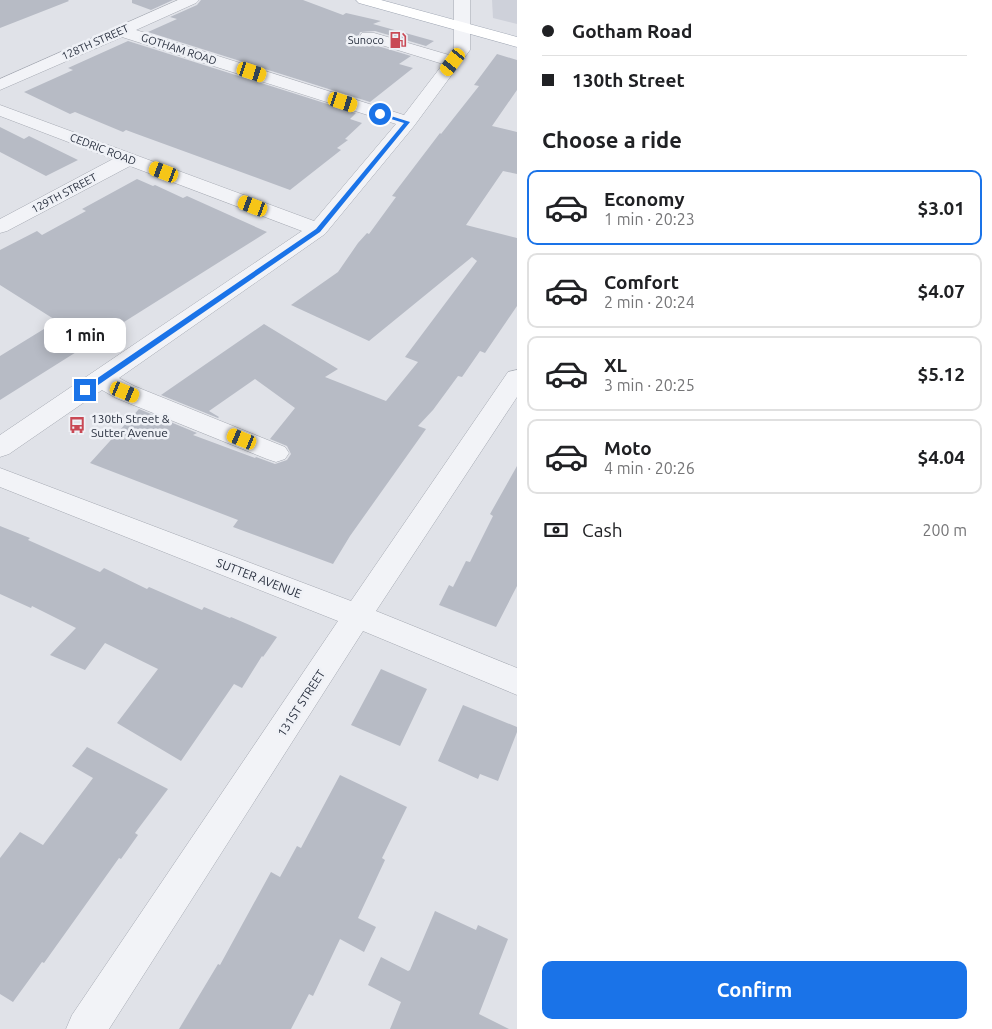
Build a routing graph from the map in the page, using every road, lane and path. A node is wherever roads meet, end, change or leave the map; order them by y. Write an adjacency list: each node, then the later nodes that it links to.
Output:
1 (191, 0): 5 (street, 128TH STREET)
2 (364, 0): 4 (main road)
3 (462, 0): 4 (street)
4 (462, 27): 7 (main road); 8 (street)
5 (121, 31): 9 (street, 128TH STREET); 11 (street, GOTHAM ROAD)
6 (368, 36): 8 (street)
7 (517, 42)
8 (453, 62): 11 (street)
9 (0, 85)
10 (0, 110): 12 (street, CEDRIC ROAD)
11 (408, 122): 14 (street)
12 (128, 158): 13 (street, 129TH STREET); 14 (street, CEDRIC ROAD)
13 (0, 227)
14 (318, 230): 16 (street)
15 (517, 378): 20 (street, 131ST STREET)
16 (102, 379): 17 (street); 18 (street)
17 (0, 448)
18 (276, 452)
19 (0, 477): 20 (street, SUTTER AVENUE)
20 (358, 616): 21 (street, SUTTER AVENUE); 22 (street, 131ST STREET)
21 (517, 682)
22 (86, 1029)

